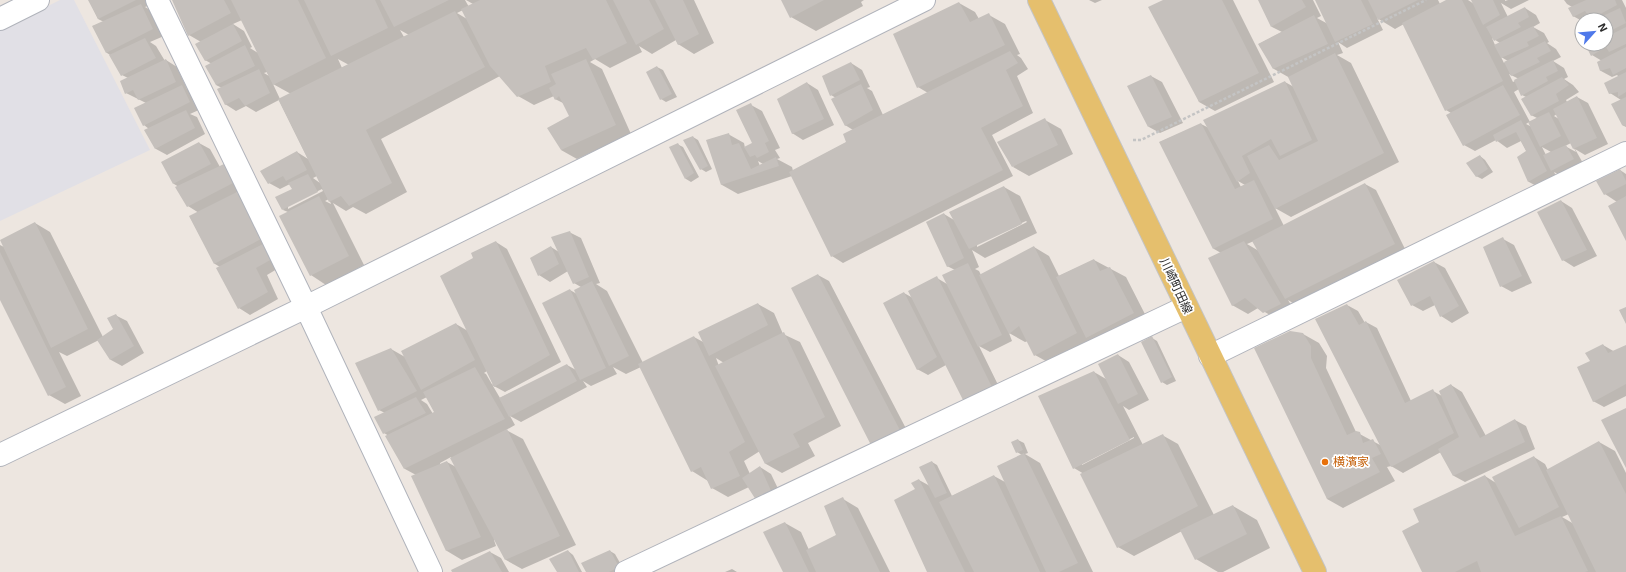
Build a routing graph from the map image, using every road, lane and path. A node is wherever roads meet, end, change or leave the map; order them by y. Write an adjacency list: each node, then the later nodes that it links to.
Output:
1 (38, 0): 6 (street)
2 (157, 0): 10 (street)
3 (924, 0): 10 (street)
4 (1038, 0): 7 (main road, 川崎町田線)
5 (1426, 0): 7 (path)
6 (0, 19)
7 (1107, 140): 9 (main road, 川崎町田線)
8 (1626, 153): 11 (street)
9 (1186, 306): 11 (main road, 川崎町田線); 14 (street)
10 (306, 307): 12 (street); 13 (street)
11 (1210, 356): 15 (main road, 川崎町田線)
12 (0, 455)
13 (431, 572)
14 (626, 572)
15 (1315, 572)

